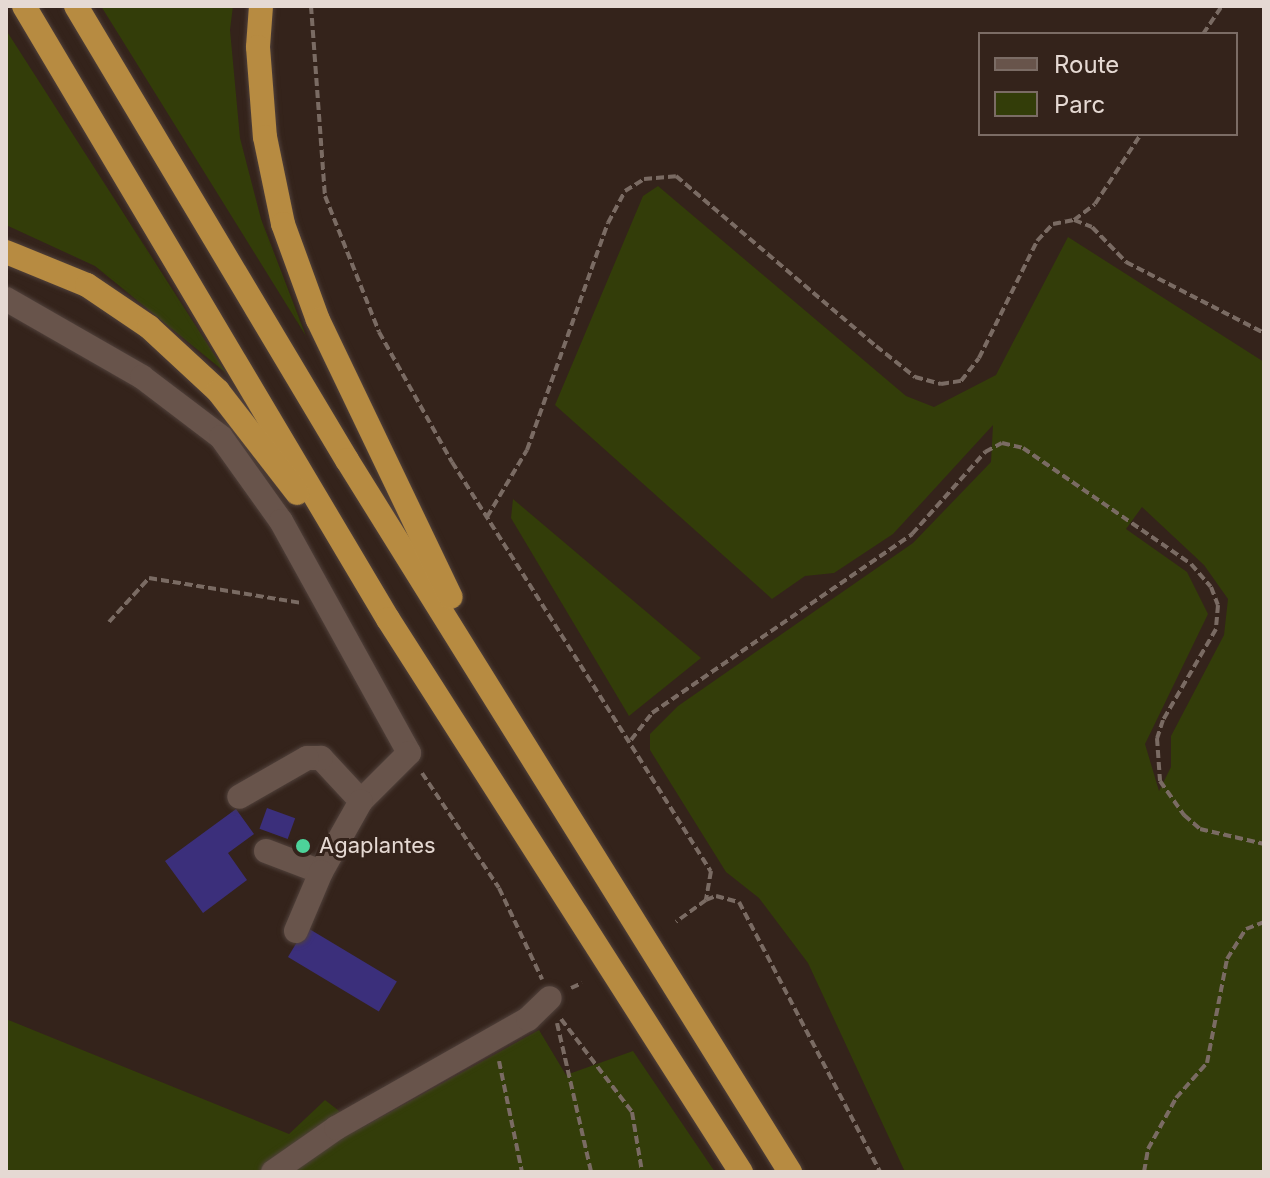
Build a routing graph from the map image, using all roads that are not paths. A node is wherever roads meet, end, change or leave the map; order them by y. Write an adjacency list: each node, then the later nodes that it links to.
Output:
1 (24, 6): 6 (highway)
2 (76, 6): 7 (highway)
3 (261, 6): 7 (highway)
4 (6, 252): 6 (highway)
5 (6, 299): 9 (lane)
6 (388, 619): 15 (highway)
7 (516, 724): 16 (highway)
8 (239, 797): 9 (lane)
9 (361, 801): 11 (lane)
10 (266, 851): 11 (lane)
11 (321, 872): 12 (lane)
12 (296, 931)
13 (550, 998): 14 (lane)
14 (273, 1172)
15 (741, 1172)
16 (790, 1172)

